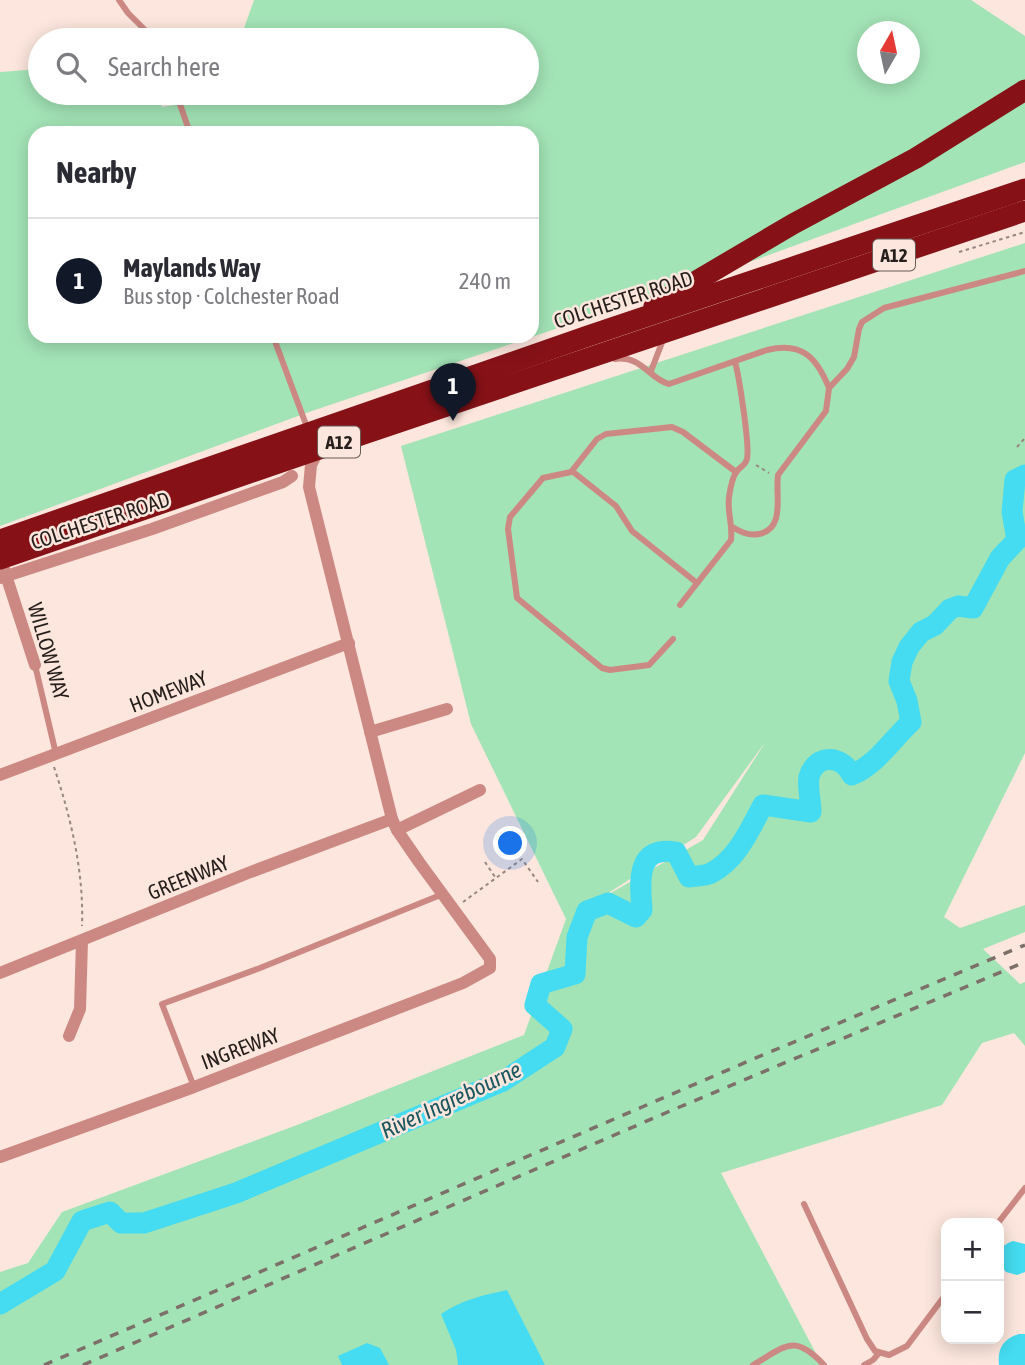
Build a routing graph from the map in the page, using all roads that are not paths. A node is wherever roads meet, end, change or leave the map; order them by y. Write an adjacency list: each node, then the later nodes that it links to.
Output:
1 (119, 0): 2 (lane)
2 (143, 28)
3 (1025, 90): 9 (highway, A12)
4 (180, 105): 5 (lane)
5 (188, 126)
6 (1025, 189): 9 (highway, COLCHESTER ROAD / A12)
7 (1025, 211): 10 (highway, COLCHESTER ROAD / A12)
8 (1025, 271): 15 (lane)
9 (626, 324): 16 (highway, COLCHESTER ROAD / A12)
10 (668, 331): 13 (lane); 14 (highway, COLCHESTER ROAD / A12)
11 (276, 343): 16 (lane)
12 (735, 362): 13 (lane); 15 (lane); 19 (lane)
13 (651, 371): 14 (lane)
14 (532, 378): 16 (highway, COLCHESTER ROAD / A12)
15 (829, 388): 22 (lane)
16 (314, 447): 17 (highway, COLCHESTER ROAD / A12); 20 (street, COLCHESTER ROAD); 21 (street); 23 (highway, COLCHESTER ROAD / A12)
17 (262, 469): 20 (street); 24 (highway, COLCHESTER ROAD / A12)
18 (572, 471): 19 (lane); 25 (lane); 27 (lane)
19 (736, 472): 22 (lane)
20 (294, 476): 21 (street); 24 (street, COLCHESTER ROAD)
21 (309, 487): 28 (street)
22 (733, 527): 25 (lane)
23 (0, 540)
24 (2, 568): 29 (street, WILLOW WAY)
25 (698, 583): 26 (lane)
26 (680, 605)
27 (673, 639)
28 (349, 643): 31 (street); 32 (street, HOMEWAY)
29 (35, 665): 32 (lane, WILLOW WAY)
30 (447, 709): 31 (street)
31 (370, 732): 35 (street)
32 (53, 755): 33 (street, HOMEWAY)
33 (0, 775)
34 (480, 790): 35 (street, GREENWAY)
35 (395, 825): 36 (street); 37 (street, GREENWAY)
36 (443, 894): 40 (lane); 40 (street, INGREWAY)
37 (82, 941): 38 (street, GREENWAY); 39 (street)
38 (0, 973)
39 (69, 1036)
40 (194, 1087): 41 (street, INGREWAY)
41 (0, 1157)
42 (1025, 1188): 44 (lane)
43 (804, 1204): 46 (lane)
44 (1002, 1218)
45 (941, 1301): 46 (lane)
46 (879, 1353): 49 (lane)
47 (753, 1365): 48 (lane)
48 (824, 1365)
49 (864, 1365)

